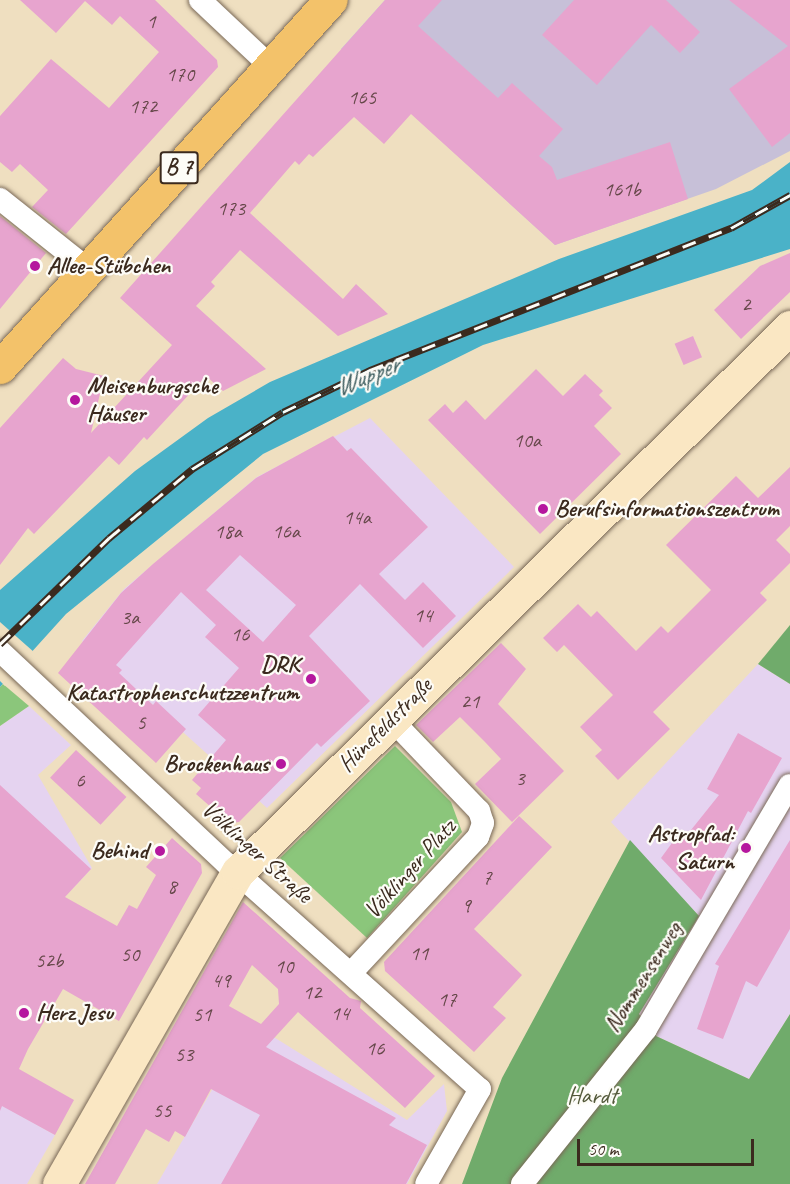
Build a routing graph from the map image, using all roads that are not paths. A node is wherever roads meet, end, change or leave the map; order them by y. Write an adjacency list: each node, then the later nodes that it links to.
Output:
1 (200, 0): 3 (street)
2 (331, 0): 3 (main road, B 7)
3 (270, 67): 5 (main road, B 7)
4 (0, 199): 5 (street)
5 (88, 269): 7 (main road, B 7)
6 (790, 327): 9 (street, Hünefeldstraße)
7 (0, 367)
8 (0, 651): 11 (street, Völklinger Straße)
9 (391, 719): 11 (street, Hünefeldstraße); 12 (street, Völklinger Platz)
10 (790, 785): 15 (street, Nommensenweg)
11 (238, 872): 12 (street, Völklinger Straße); 13 (street, Hünefeldstraße)
12 (352, 972): 14 (street, Völklinger Straße)
13 (59, 1184)
14 (426, 1184)
15 (522, 1184)

